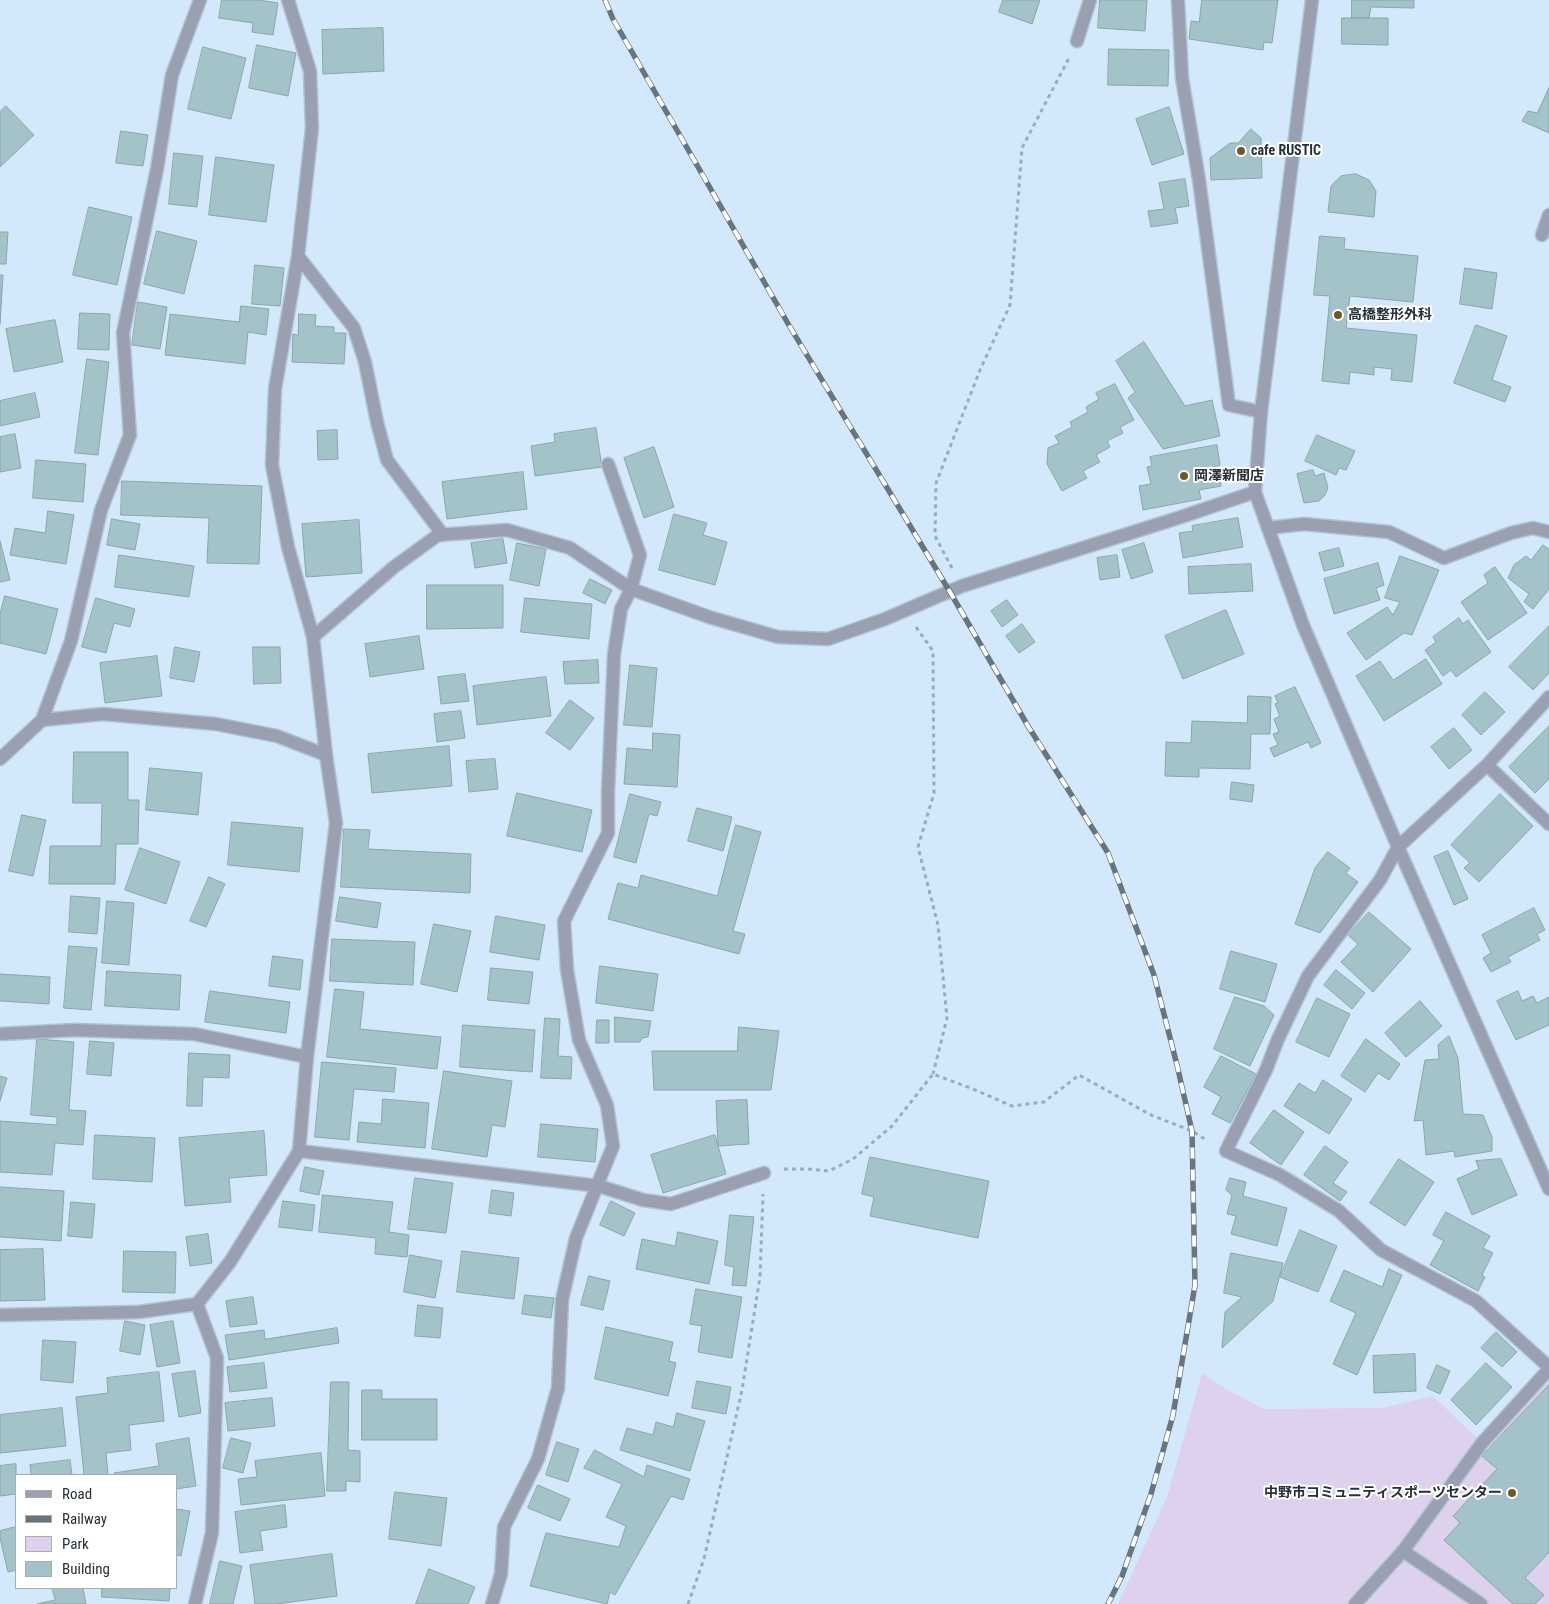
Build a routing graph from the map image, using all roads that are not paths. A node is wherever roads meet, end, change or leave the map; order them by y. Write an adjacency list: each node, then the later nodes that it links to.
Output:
1 (200, 0): 19 (street)
2 (288, 0): 9 (street)
3 (1090, 0): 6 (street)
4 (1178, 0): 10 (street)
5 (1312, 0): 10 (street)
6 (1078, 41)
7 (1549, 215): 8 (street)
8 (1542, 235)
9 (298, 256): 15 (street); 17 (street)
10 (1262, 412): 12 (street)
11 (608, 464): 16 (street)
12 (1255, 492): 13 (street); 16 (street)
13 (1268, 528): 14 (street); 24 (street)
14 (1549, 532)
15 (443, 535): 16 (street); 17 (street)
16 (631, 589): 29 (street)
17 (313, 637): 20 (street)
18 (1549, 697): 22 (street)
19 (42, 720): 20 (street); 21 (street)
20 (326, 755): 26 (street)
21 (0, 759)
22 (1487, 765): 23 (street); 24 (street)
23 (1549, 824)
24 (1398, 847): 30 (street); 33 (street)
25 (0, 1034): 26 (street)
26 (307, 1057): 27 (street)
27 (299, 1151): 29 (street); 31 (street)
28 (764, 1173): 29 (street)
29 (599, 1186): 36 (street)
30 (1549, 1189)
31 (197, 1304): 32 (street); 35 (street)
32 (0, 1315)
33 (1549, 1368): 34 (street)
34 (1403, 1551): 37 (street); 38 (street)
35 (195, 1604)
36 (492, 1604)
37 (1355, 1604)
38 (1481, 1604)

